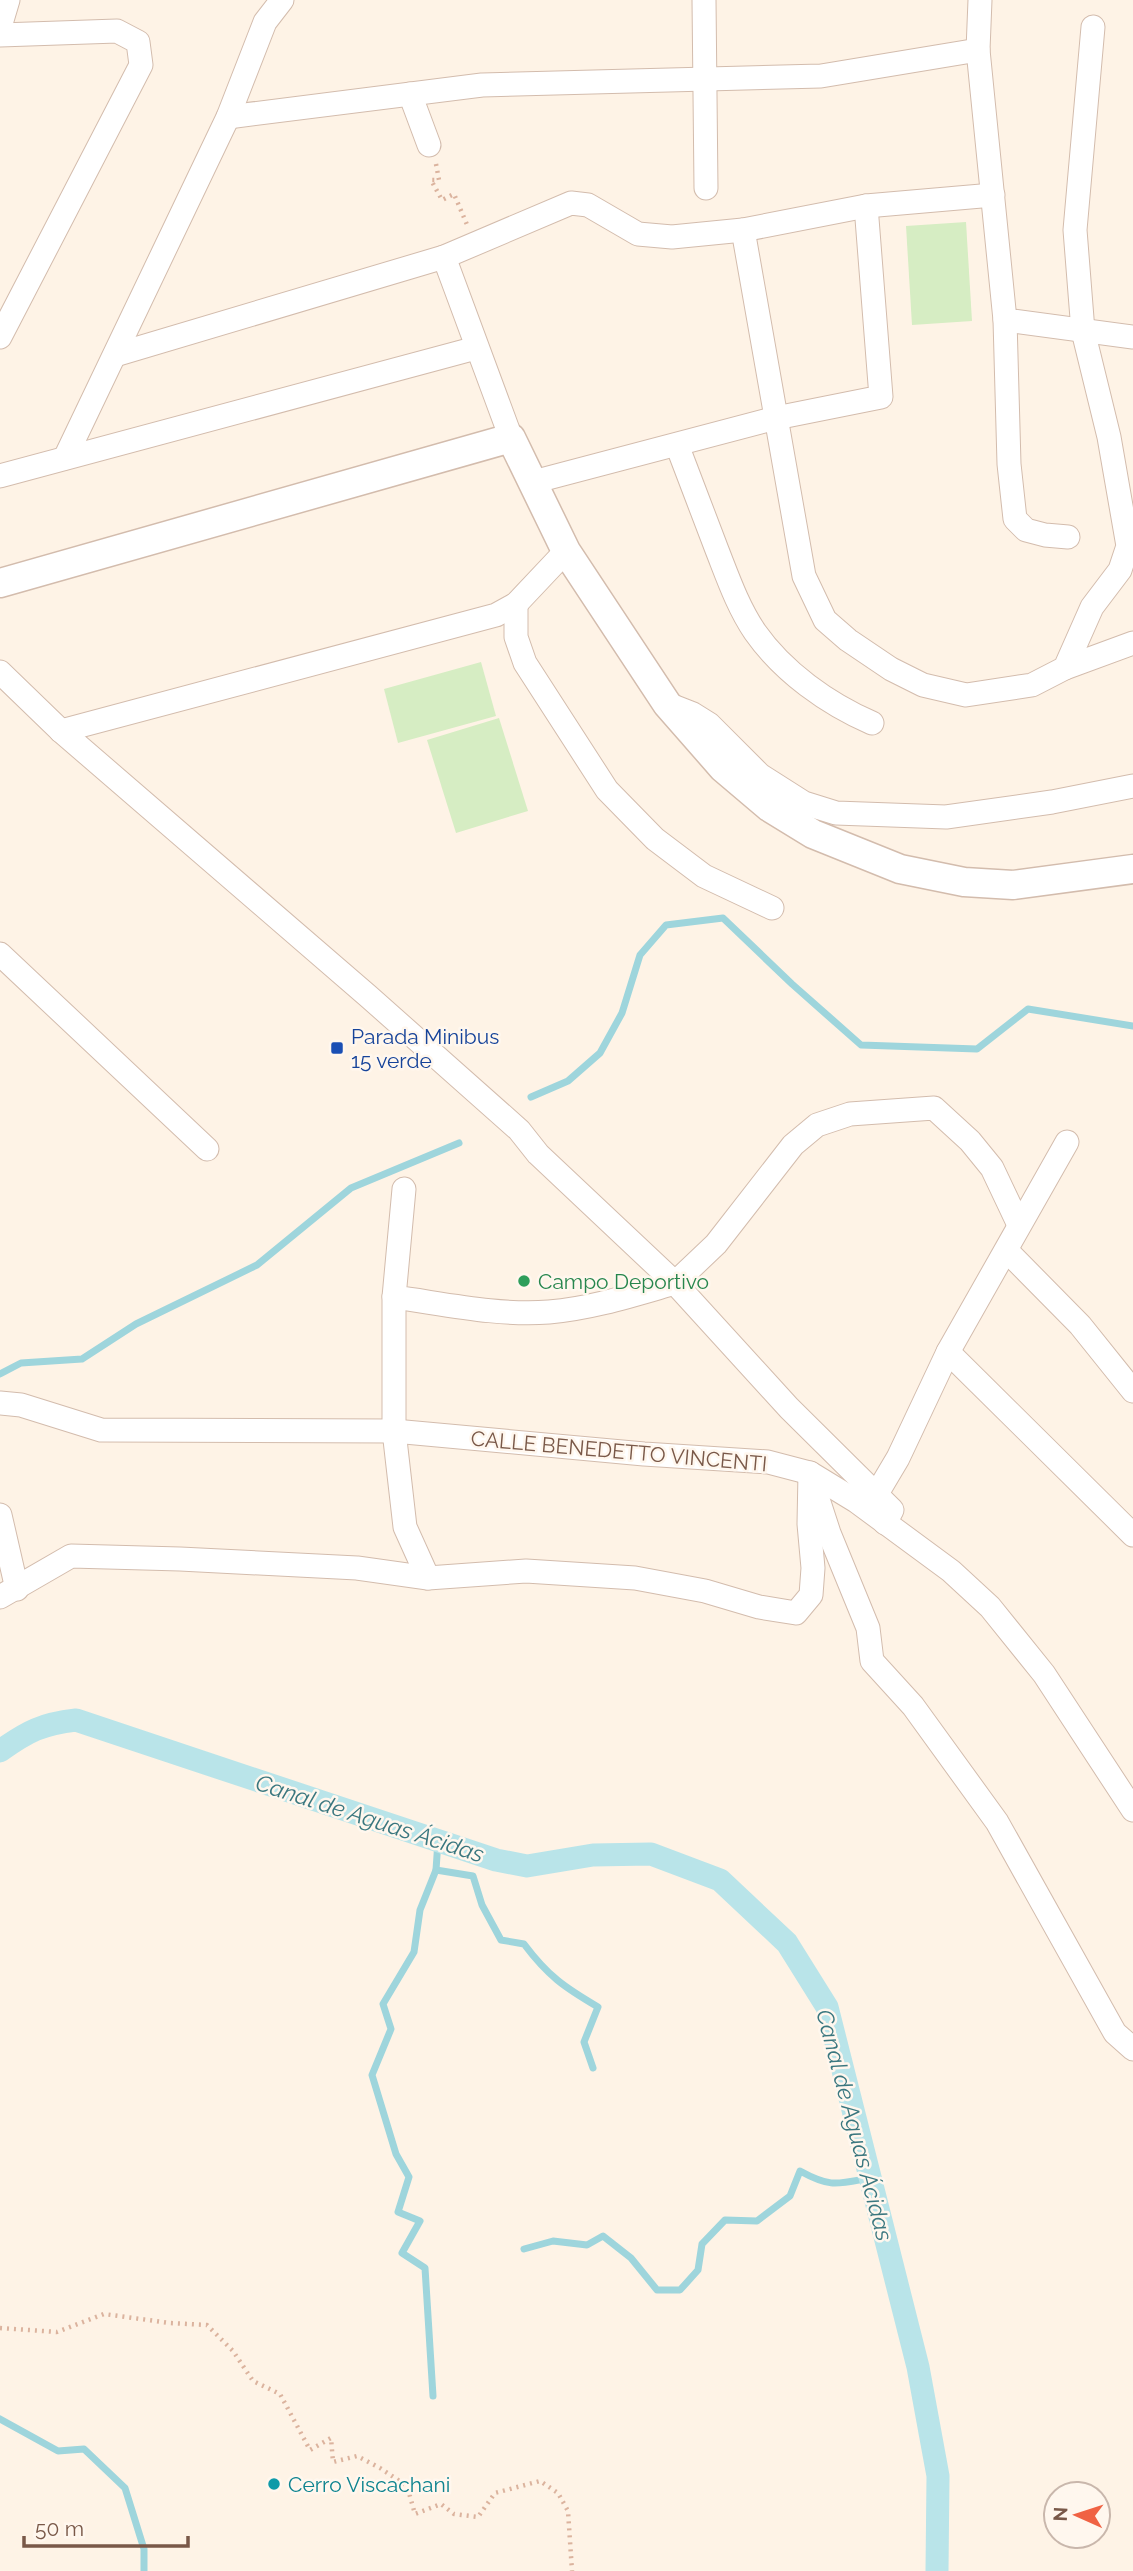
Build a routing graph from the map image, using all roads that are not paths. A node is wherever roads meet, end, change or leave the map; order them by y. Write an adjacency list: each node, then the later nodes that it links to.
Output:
1 (8, 0): 5 (street)
2 (282, 0): 11 (street)
3 (704, 0): 9 (street)
4 (980, 0): 8 (street)
5 (0, 27)
6 (1093, 27): 19 (street)
7 (0, 35): 20 (street)
8 (978, 50): 9 (street); 14 (street)
9 (706, 79): 10 (street); 13 (street)
10 (410, 94): 11 (street); 12 (street)
11 (228, 117): 23 (street)
12 (429, 145)
13 (706, 188)
14 (993, 195): 15 (street); 18 (street)
15 (866, 206): 16 (street); 24 (street)
16 (743, 230): 17 (street); 24 (street)
17 (444, 257): 22 (street); 23 (street)
18 (1005, 320): 19 (street); 30 (street)
19 (1083, 331): 21 (street); 35 (street)
20 (0, 337)
21 (1133, 337)
22 (476, 348): 25 (street); 27 (street)
23 (115, 355): 27 (street)
24 (776, 418): 26 (street); 35 (street)
25 (511, 439): 29 (street); 32 (street)
26 (677, 445): 29 (street); 38 (street)
27 (65, 458): 28 (street)
28 (0, 476)
29 (533, 482): 31 (street)
30 (1068, 537)
31 (566, 551): 33 (street); 37 (street)
32 (0, 583)
33 (516, 604): 39 (street); 42 (street)
34 (1133, 643): 35 (street)
35 (1065, 668)
36 (0, 672): 39 (street)
37 (667, 704): 40 (street); 41 (street)
38 (872, 723)
39 (61, 731): 49 (street)
40 (1133, 786)
41 (1133, 869)
42 (772, 908)
43 (0, 954): 45 (street)
44 (1068, 1142): 47 (street)
45 (207, 1149)
46 (404, 1189): 50 (street)
47 (1019, 1224): 48 (street); 49 (street)
48 (1007, 1251): 51 (street); 52 (street)
49 (675, 1283): 50 (street); 56 (street)
50 (394, 1297): 54 (street)
51 (948, 1352): 56 (street); 59 (street)
52 (1133, 1391)
53 (0, 1403): 54 (street, CALLE BENEDETTO VINCENTI)
54 (394, 1431): 55 (street, CALLE BENEDETTO VINCENTI); 60 (street)
55 (810, 1473): 58 (street, CALLE BENEDETTO VINCENTI); 60 (street); 63 (street)
56 (876, 1495): 58 (street)
57 (0, 1515): 61 (street)
58 (885, 1524): 62 (street, CALLE BENEDETTO VINCENTI)
59 (1133, 1535)
60 (428, 1578): 61 (street)
61 (9, 1593)
62 (1133, 1810)
63 (1133, 2049)

